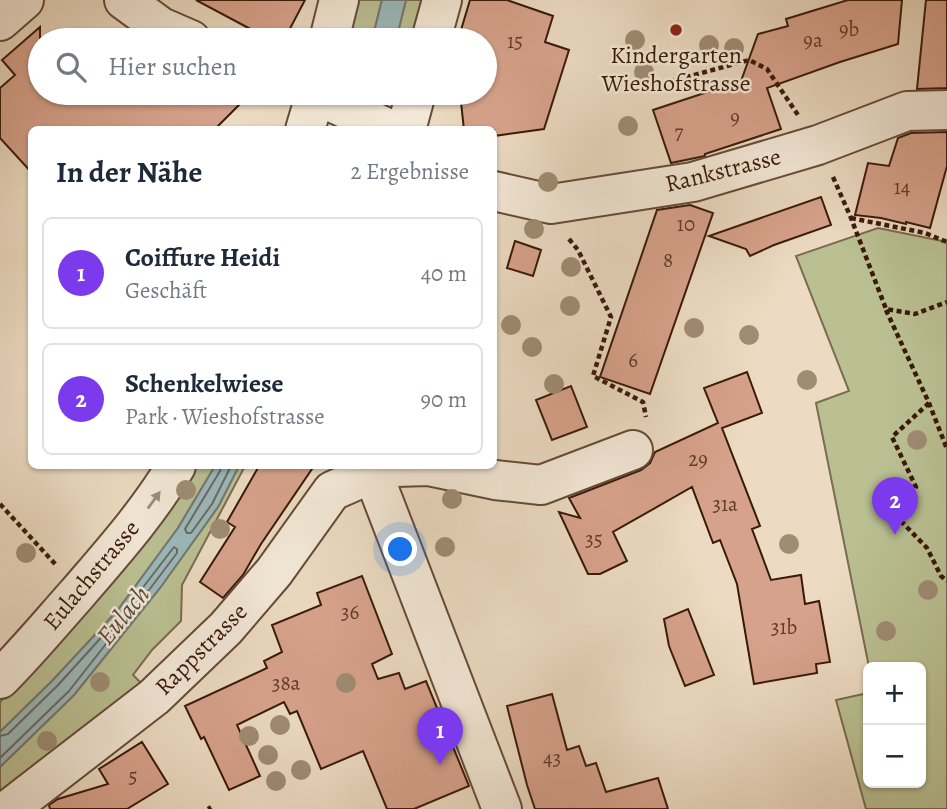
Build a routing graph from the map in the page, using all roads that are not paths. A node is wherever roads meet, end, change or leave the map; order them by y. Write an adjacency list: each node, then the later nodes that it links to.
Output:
1 (24, 0): 5 (street)
2 (124, 0): 6 (street)
3 (339, 0): 7 (street)
4 (442, 0): 8 (street)
5 (0, 21)
6 (163, 28)
7 (332, 28)
8 (434, 28)
9 (324, 105): 12 (street)
10 (409, 105): 13 (street)
11 (947, 110): 14 (street, Rankstrasse)
12 (390, 126)
13 (397, 126)
14 (497, 192)
15 (633, 450): 18 (street, Rappstrasse)
16 (174, 469): 19 (street, Eulachstrasse, one-way to 16)
17 (371, 469): 20 (street, Rappstrasse); 21 (street)
18 (442, 469)
19 (0, 679)
20 (9, 809)
21 (502, 809)

